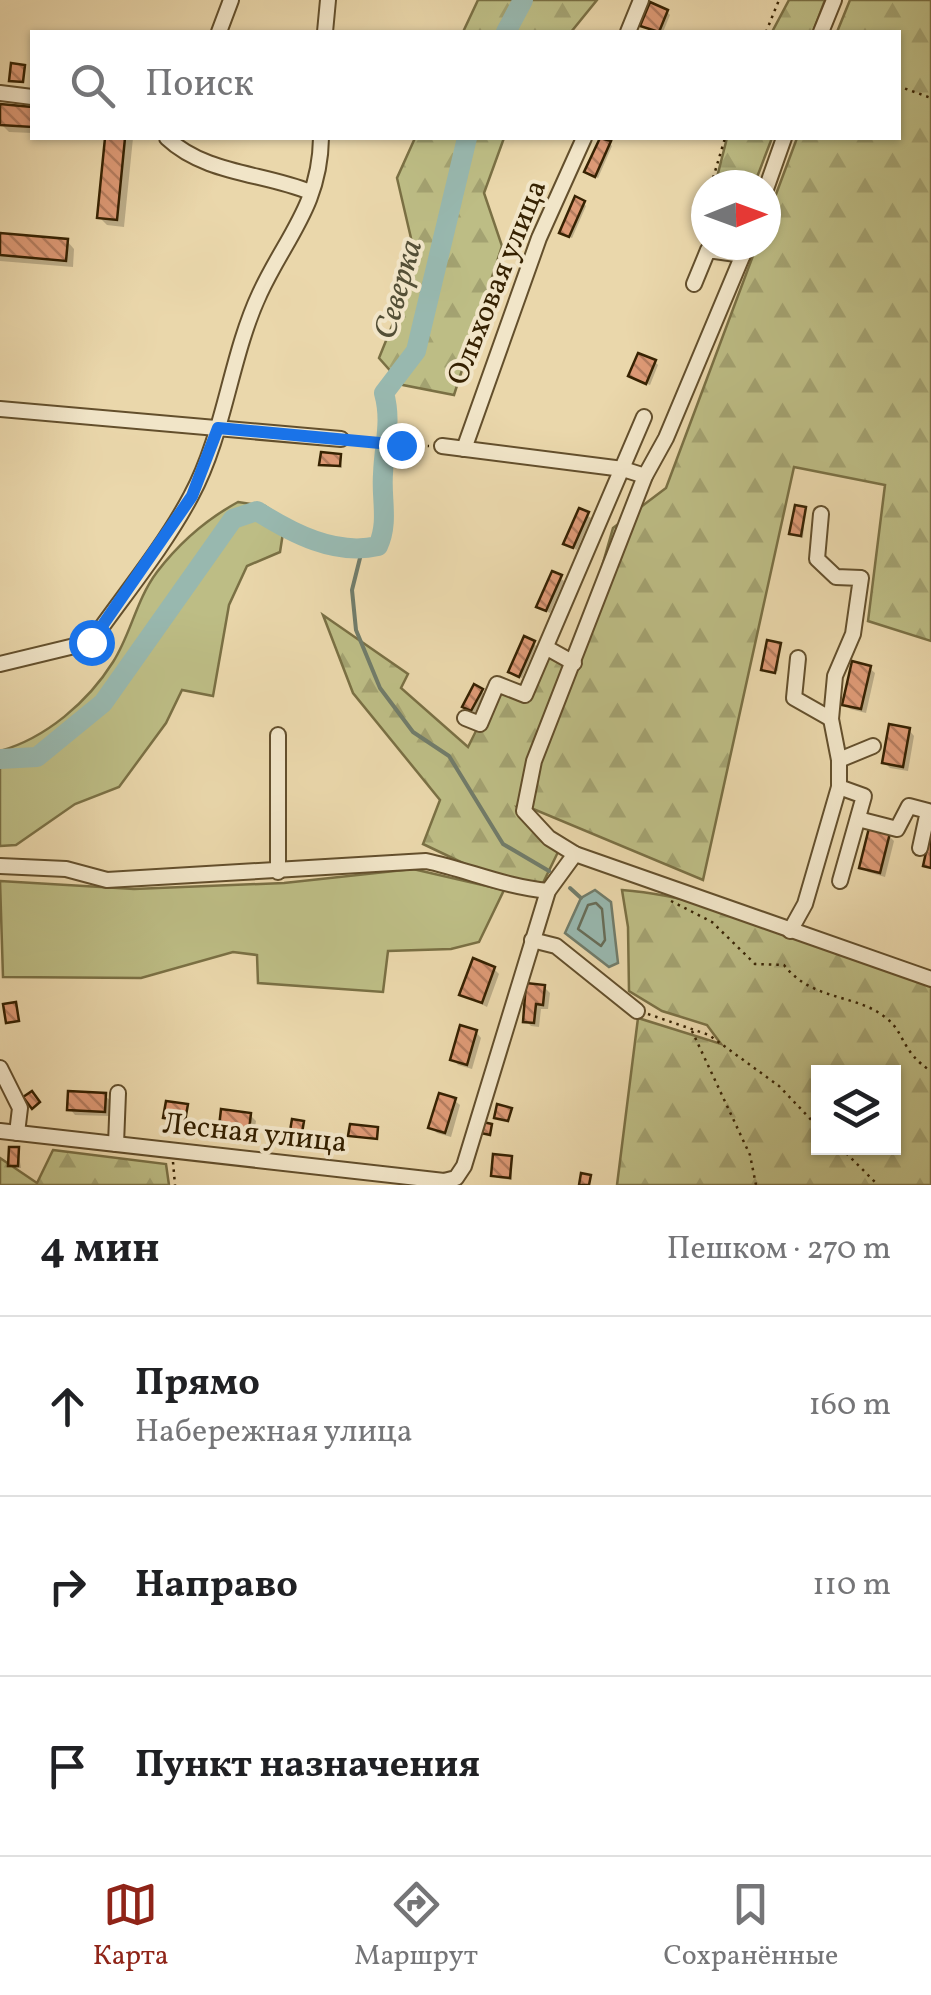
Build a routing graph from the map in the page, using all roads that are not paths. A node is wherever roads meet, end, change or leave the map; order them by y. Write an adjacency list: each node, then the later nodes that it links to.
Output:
1 (231, 0): 5 (street)
2 (328, 0): 6 (street)
3 (641, 0): 7 (street)
4 (834, 0): 8 (street)
5 (220, 30)
6 (325, 30)
7 (629, 30)
8 (822, 30)
9 (0, 93): 10 (street)
10 (30, 97)
11 (170, 140): 16 (street)
12 (322, 140): 16 (street)
13 (583, 140): 25 (street, Ольховая улица)
14 (783, 140): 15 (street)
15 (773, 170)
16 (310, 192): 22 (street)
17 (704, 260): 19 (street)
18 (741, 260): 27 (street)
19 (694, 284)
20 (0, 409): 22 (street)
21 (644, 418): 26 (street)
22 (218, 428): 23 (street); 32 (street)
23 (341, 439)
24 (442, 446): 25 (street)
25 (464, 449): 26 (street)
26 (623, 469): 27 (street); 29 (street)
27 (646, 476): 31 (street)
28 (821, 514): 34 (street)
29 (547, 648): 31 (street); 33 (street)
30 (798, 658): 34 (street)
31 (574, 663): 41 (street)
32 (0, 664)
33 (464, 718)
34 (830, 719): 37 (street)
35 (278, 735): 43 (street)
36 (873, 746): 37 (street)
37 (839, 760): 38 (street)
38 (838, 787): 39 (street); 46 (street)
39 (858, 818): 40 (street); 44 (street)
40 (920, 848)
41 (574, 854): 45 (street, Лесная улица); 46 (street)
42 (0, 866): 43 (street)
43 (278, 872): 45 (street)
44 (840, 881)
45 (548, 891): 47 (street, Лесная улица)
46 (790, 930): 48 (street)
47 (532, 940): 49 (street); 54 (street, Лесная улица)
48 (931, 979)
49 (637, 1011)
50 (0, 1068): 53 (street)
51 (118, 1092): 54 (street)
52 (0, 1131): 53 (street, Лесная улица)
53 (16, 1133): 54 (street, Лесная улица)
54 (116, 1144)

